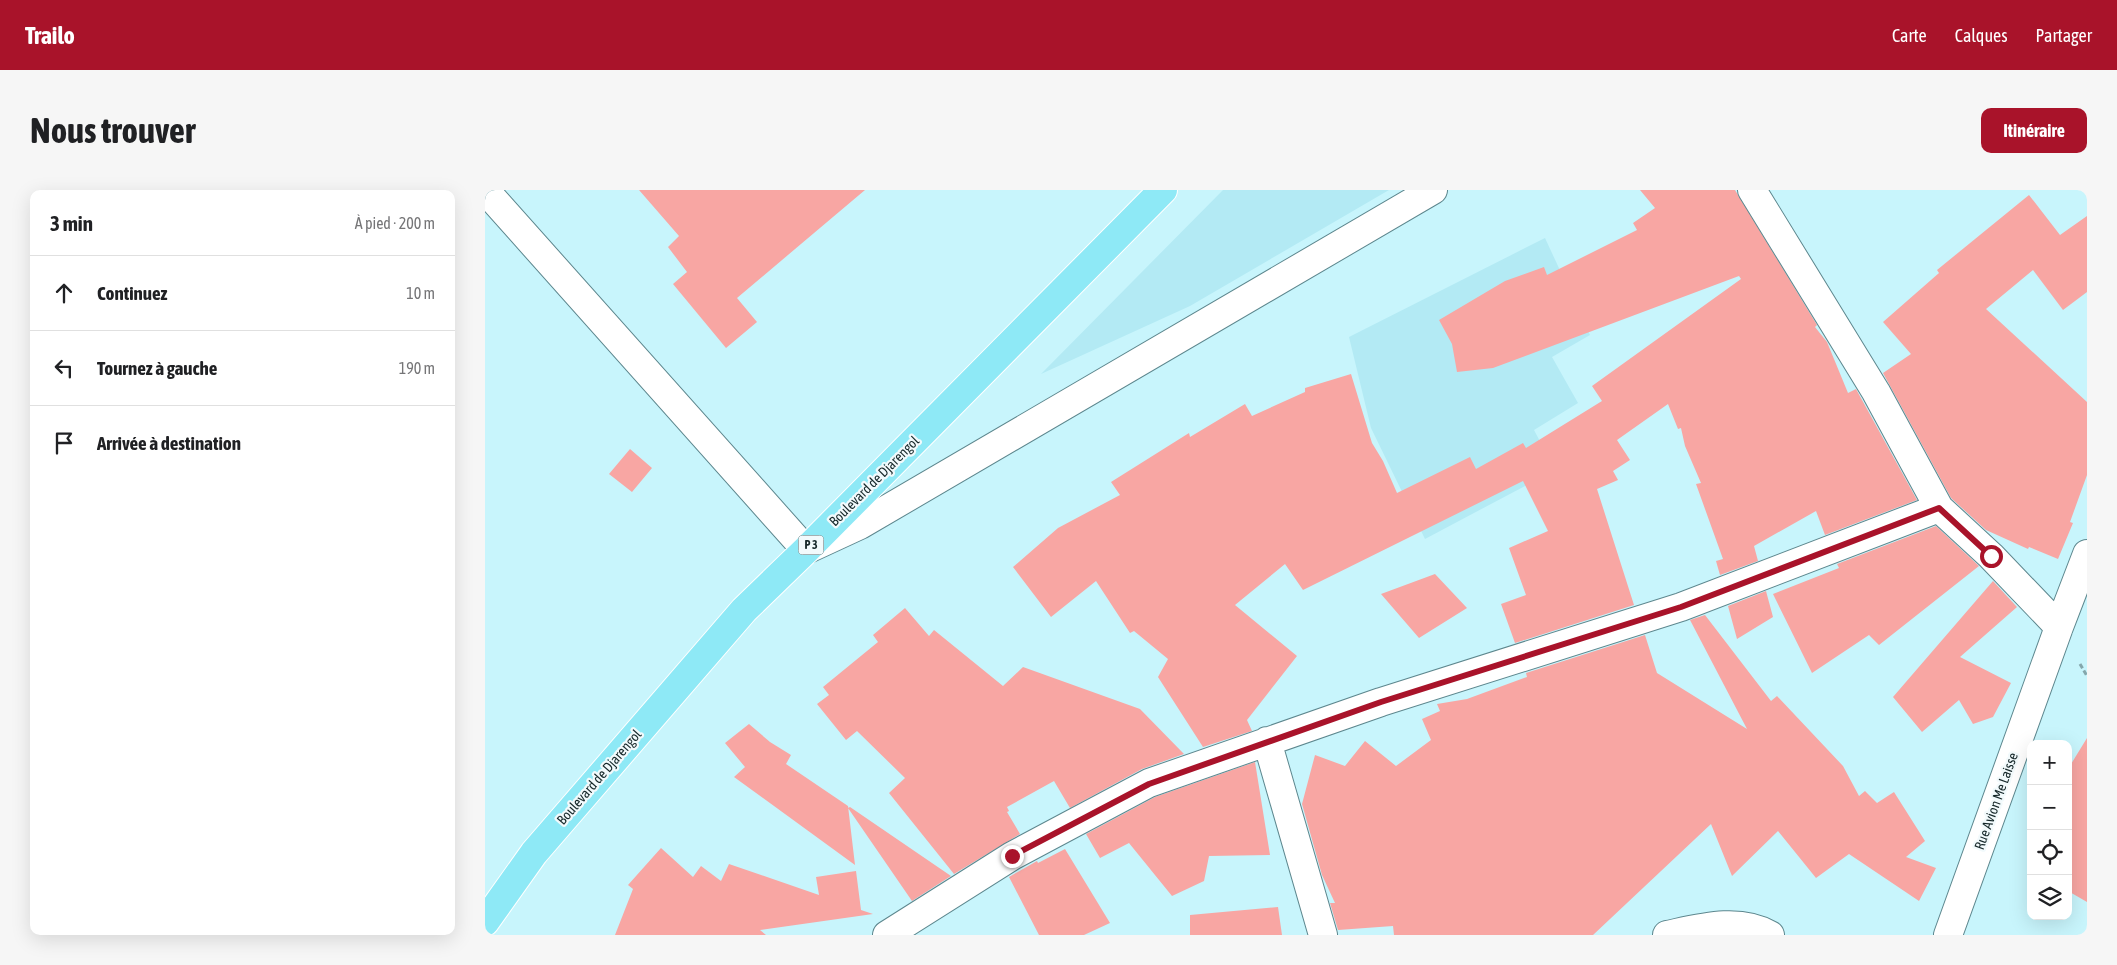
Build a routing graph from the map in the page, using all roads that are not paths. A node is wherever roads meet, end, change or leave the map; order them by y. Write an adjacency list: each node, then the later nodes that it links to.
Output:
1 (485, 190): 6 (street)
2 (1163, 190): 6 (main road, Boulevard de Djarengol / P 3)
3 (1433, 190): 6 (street)
4 (1752, 190): 5 (street)
5 (1939, 508): 8 (street); 9 (street)
6 (806, 550): 10 (main road, Boulevard de Djarengol / P 3)
7 (2087, 554): 8 (street, Rue Avion Me Laisse)
8 (2059, 627): 15 (street, Rue Avion Me Laisse)
9 (1267, 741): 11 (street); 12 (street)
10 (486, 920)
11 (887, 935)
12 (1323, 935)
13 (1667, 935): 14 (street)
14 (1770, 935)
15 (1948, 935)

